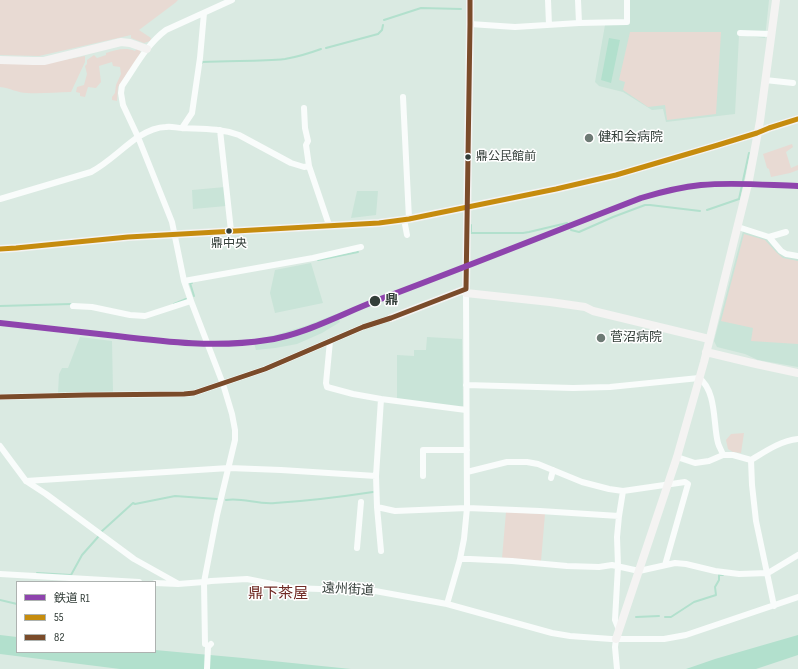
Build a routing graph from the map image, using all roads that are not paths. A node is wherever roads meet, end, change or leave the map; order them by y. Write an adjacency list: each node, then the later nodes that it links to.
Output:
1 (232, 0): 7 (street)
2 (470, 0): 9 (street)
3 (548, 0): 10 (street)
4 (578, 0): 8 (street)
5 (627, 0): 8 (street)
6 (776, 0): 12 (street)
7 (204, 13): 13 (street); 20 (street)
8 (579, 23): 10 (street)
9 (470, 24): 10 (street); 26 (street)
10 (549, 25)
11 (740, 33): 12 (street)
12 (771, 34): 15 (street)
13 (147, 49): 14 (street); 23 (street)
14 (0, 60)
15 (765, 80): 16 (street); 22 (street)
16 (793, 83)
17 (403, 97): 27 (street)
18 (304, 108): 24 (street)
19 (798, 119): 22 (street)
20 (182, 128): 21 (street); 23 (street)
21 (220, 130): 24 (street); 30 (street)
22 (757, 133): 26 (street); 29 (street)
23 (138, 137): 25 (street); 32 (street)
24 (309, 166): 28 (street)
25 (0, 199)
26 (467, 206): 27 (street); 39 (street)
27 (407, 219): 28 (street); 33 (street)
28 (329, 225): 30 (street)
29 (738, 227): 34 (street); 43 (street)
30 (231, 231): 32 (street)
31 (786, 232): 34 (street)
32 (175, 235): 36 (street); 38 (street)
33 (406, 235)
34 (769, 237): 37 (street)
35 (361, 247): 38 (street)
36 (0, 249)
37 (798, 256)
38 (184, 281): 40 (street)
39 (466, 291): 42 (street); 43 (street); 49 (street)
40 (190, 301): 41 (street); 48 (street)
41 (73, 306)
42 (391, 318): 44 (street)
43 (709, 339): 45 (street)
44 (330, 341): 48 (street); 51 (street)
45 (706, 352): 46 (street); 47 (street)
46 (798, 373)
47 (699, 378): 49 (street); 56 (street); 57 (street)
48 (223, 384): 50 (street); 59 (street)
49 (466, 385): 52 (street)
50 (0, 397)
51 (381, 399): 52 (street); 62 (street)
52 (466, 410): 55 (street)
53 (798, 439): 58 (street)
54 (0, 446): 65 (street)
55 (466, 450): 61 (street); 63 (street)
56 (723, 455): 57 (street); 58 (street)
57 (677, 457): 66 (street)
58 (751, 460): 80 (street)
59 (229, 468): 62 (street); 65 (street); 82 (street)
60 (553, 470): 61 (street); 64 (street); 67 (street)
61 (467, 472): 70 (street)
62 (376, 476): 69 (street)
63 (423, 476)
64 (551, 478)
65 (26, 481): 84 (street)
66 (668, 484): 67 (street); 76 (street); 78 (street)
67 (623, 491): 71 (street)
68 (361, 502): 72 (street)
69 (377, 507): 70 (street); 73 (street)
70 (467, 508): 71 (street); 75 (street)
71 (619, 516): 77 (street)
72 (357, 548)
73 (381, 550)
74 (798, 555): 80 (street)
75 (460, 559): 77 (street); 86 (street)
76 (665, 565): 78 (street); 80 (street)
77 (618, 566): 78 (street); 88 (street)
78 (639, 571): 88 (street)
79 (0, 574): 81 (street)
80 (768, 574): 87 (street)
81 (122, 581)
82 (204, 582): 84 (street, 遠州街道); 86 (street, 遠州街道); 90 (street)
83 (156, 583): 84 (street, 遠州街道)
84 (178, 584)
85 (798, 597): 87 (street, 遠州街道)
86 (447, 604): 89 (street, 遠州街道)
87 (774, 606): 89 (street, 遠州街道)
88 (619, 630): 89 (street)
89 (616, 639): 91 (street)
90 (207, 669)
91 (617, 669)

